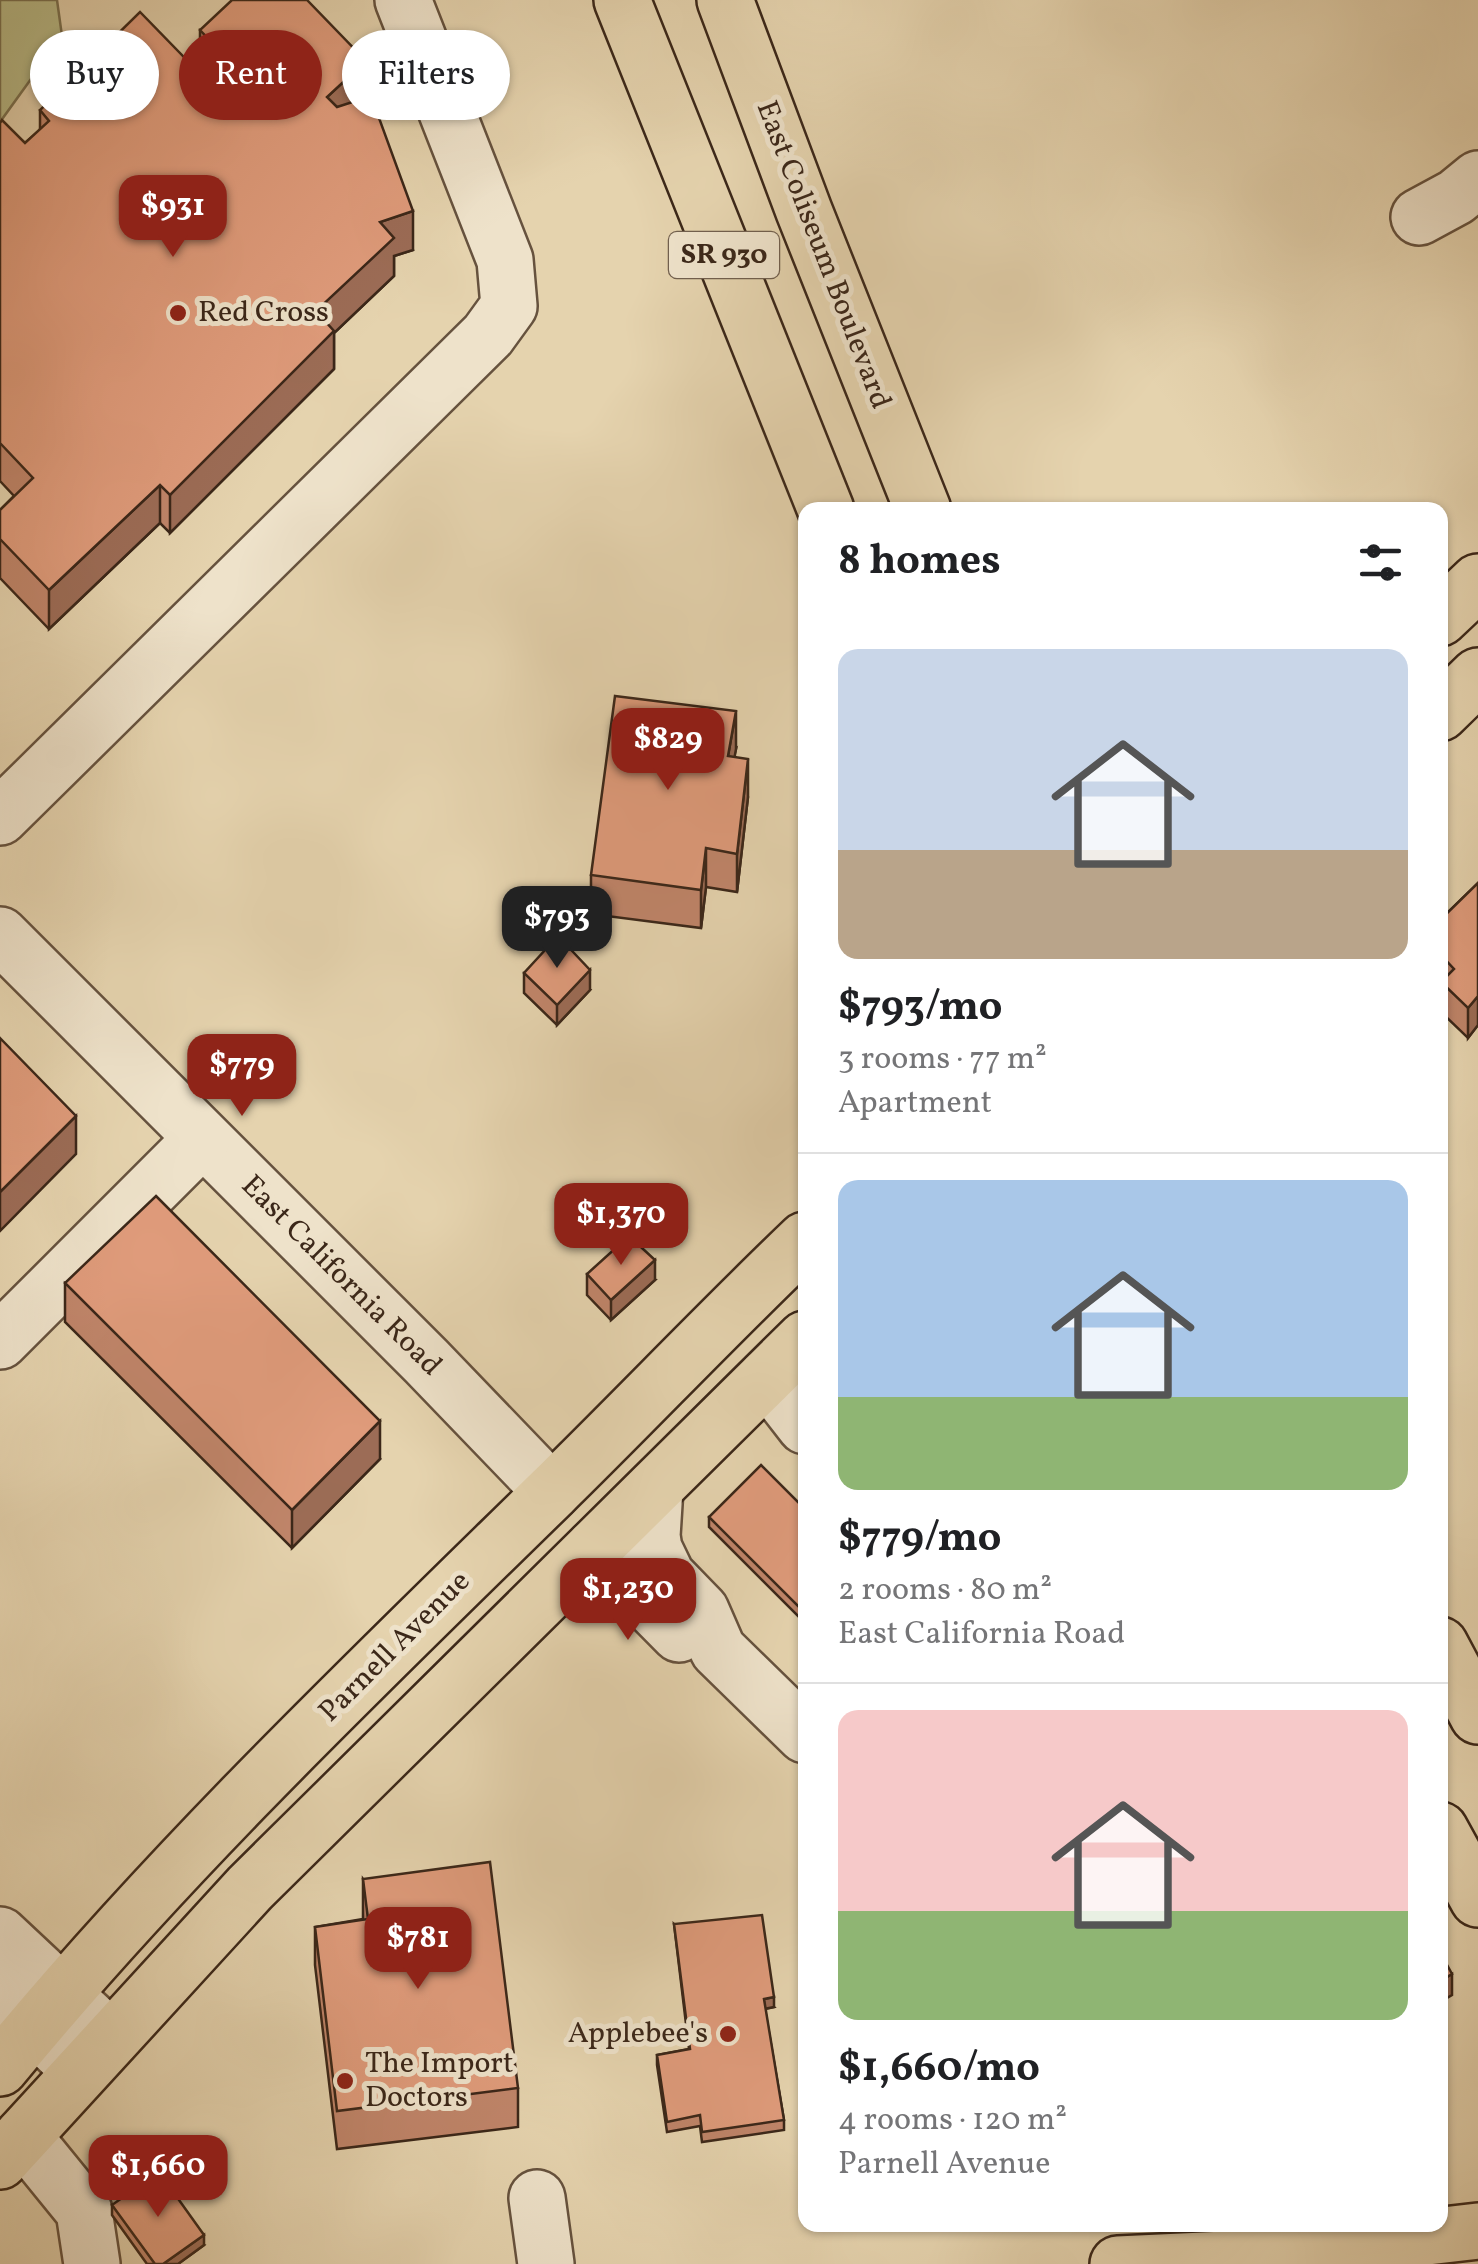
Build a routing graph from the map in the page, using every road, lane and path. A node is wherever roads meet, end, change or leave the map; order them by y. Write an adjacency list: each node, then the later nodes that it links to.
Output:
1 (403, 0): 12 (street)
2 (622, 0): 6 (main road, SR 930)
3 (725, 0): 7 (main road, East Coliseum Boulevard / SR 930)
4 (1478, 179): 5 (street)
5 (1420, 217)
6 (823, 502)
7 (920, 502)
8 (1478, 582): 9 (main road)
9 (1448, 610)
10 (1478, 676): 11 (main road)
11 (1448, 705)
12 (0, 816)
13 (1, 939): 14 (street, East California Road)
14 (202, 1139): 16 (street); 20 (street, East California Road)
15 (798, 1247): 20 (main road, Parnell Avenue)
16 (0, 1341)
17 (786, 1358): 18 (street); 19 (main road)
18 (798, 1401)
19 (656, 1488): 21 (main road); 22 (street)
20 (552, 1492): 29 (main road, Parnell Avenue)
21 (594, 1548): 22 (street); 30 (main road)
22 (718, 1650): 25 (street)
23 (1448, 1660): 24 (main road)
24 (1478, 1716)
25 (798, 1728)
26 (1448, 1845): 27 (main road)
27 (1478, 1899)
28 (0, 1936): 29 (street)
29 (32, 2004): 30 (street); 31 (main road, Parnell Avenue)
30 (96, 2055): 32 (main road)
31 (0, 2068)
32 (12, 2148): 36 (street)
33 (537, 2198): 37 (street)
34 (1478, 2230): 35 (main road)
35 (1246, 2249): 38 (main road)
36 (92, 2264)
37 (546, 2264)
38 (1118, 2264)

